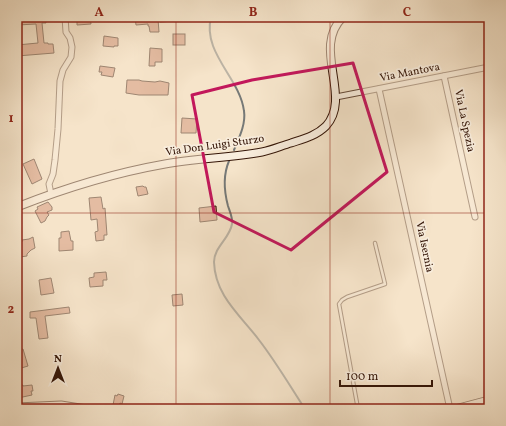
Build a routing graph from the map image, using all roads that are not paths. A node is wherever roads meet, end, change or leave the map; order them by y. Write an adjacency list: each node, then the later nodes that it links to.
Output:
1 (65, 17): 7 (street)
2 (343, 17): 6 (street, Via Don Luigi Sturzo)
3 (489, 67): 4 (street, Via Mantova)
4 (444, 76): 5 (street, Via Mantova); 9 (street, Via La Spezia)
5 (379, 89): 6 (street, Via Mantova); 15 (street, Via Isernia)
6 (336, 97): 7 (street, Via Don Luigi Sturzo)
7 (51, 194): 8 (street, Via Don Luigi Sturzo)
8 (17, 207)
9 (475, 217)
10 (375, 243): 14 (lane)
11 (489, 400): 16 (street)
12 (17, 407): 13 (street)
13 (86, 409)
14 (358, 409)
15 (450, 409)
16 (455, 409)

